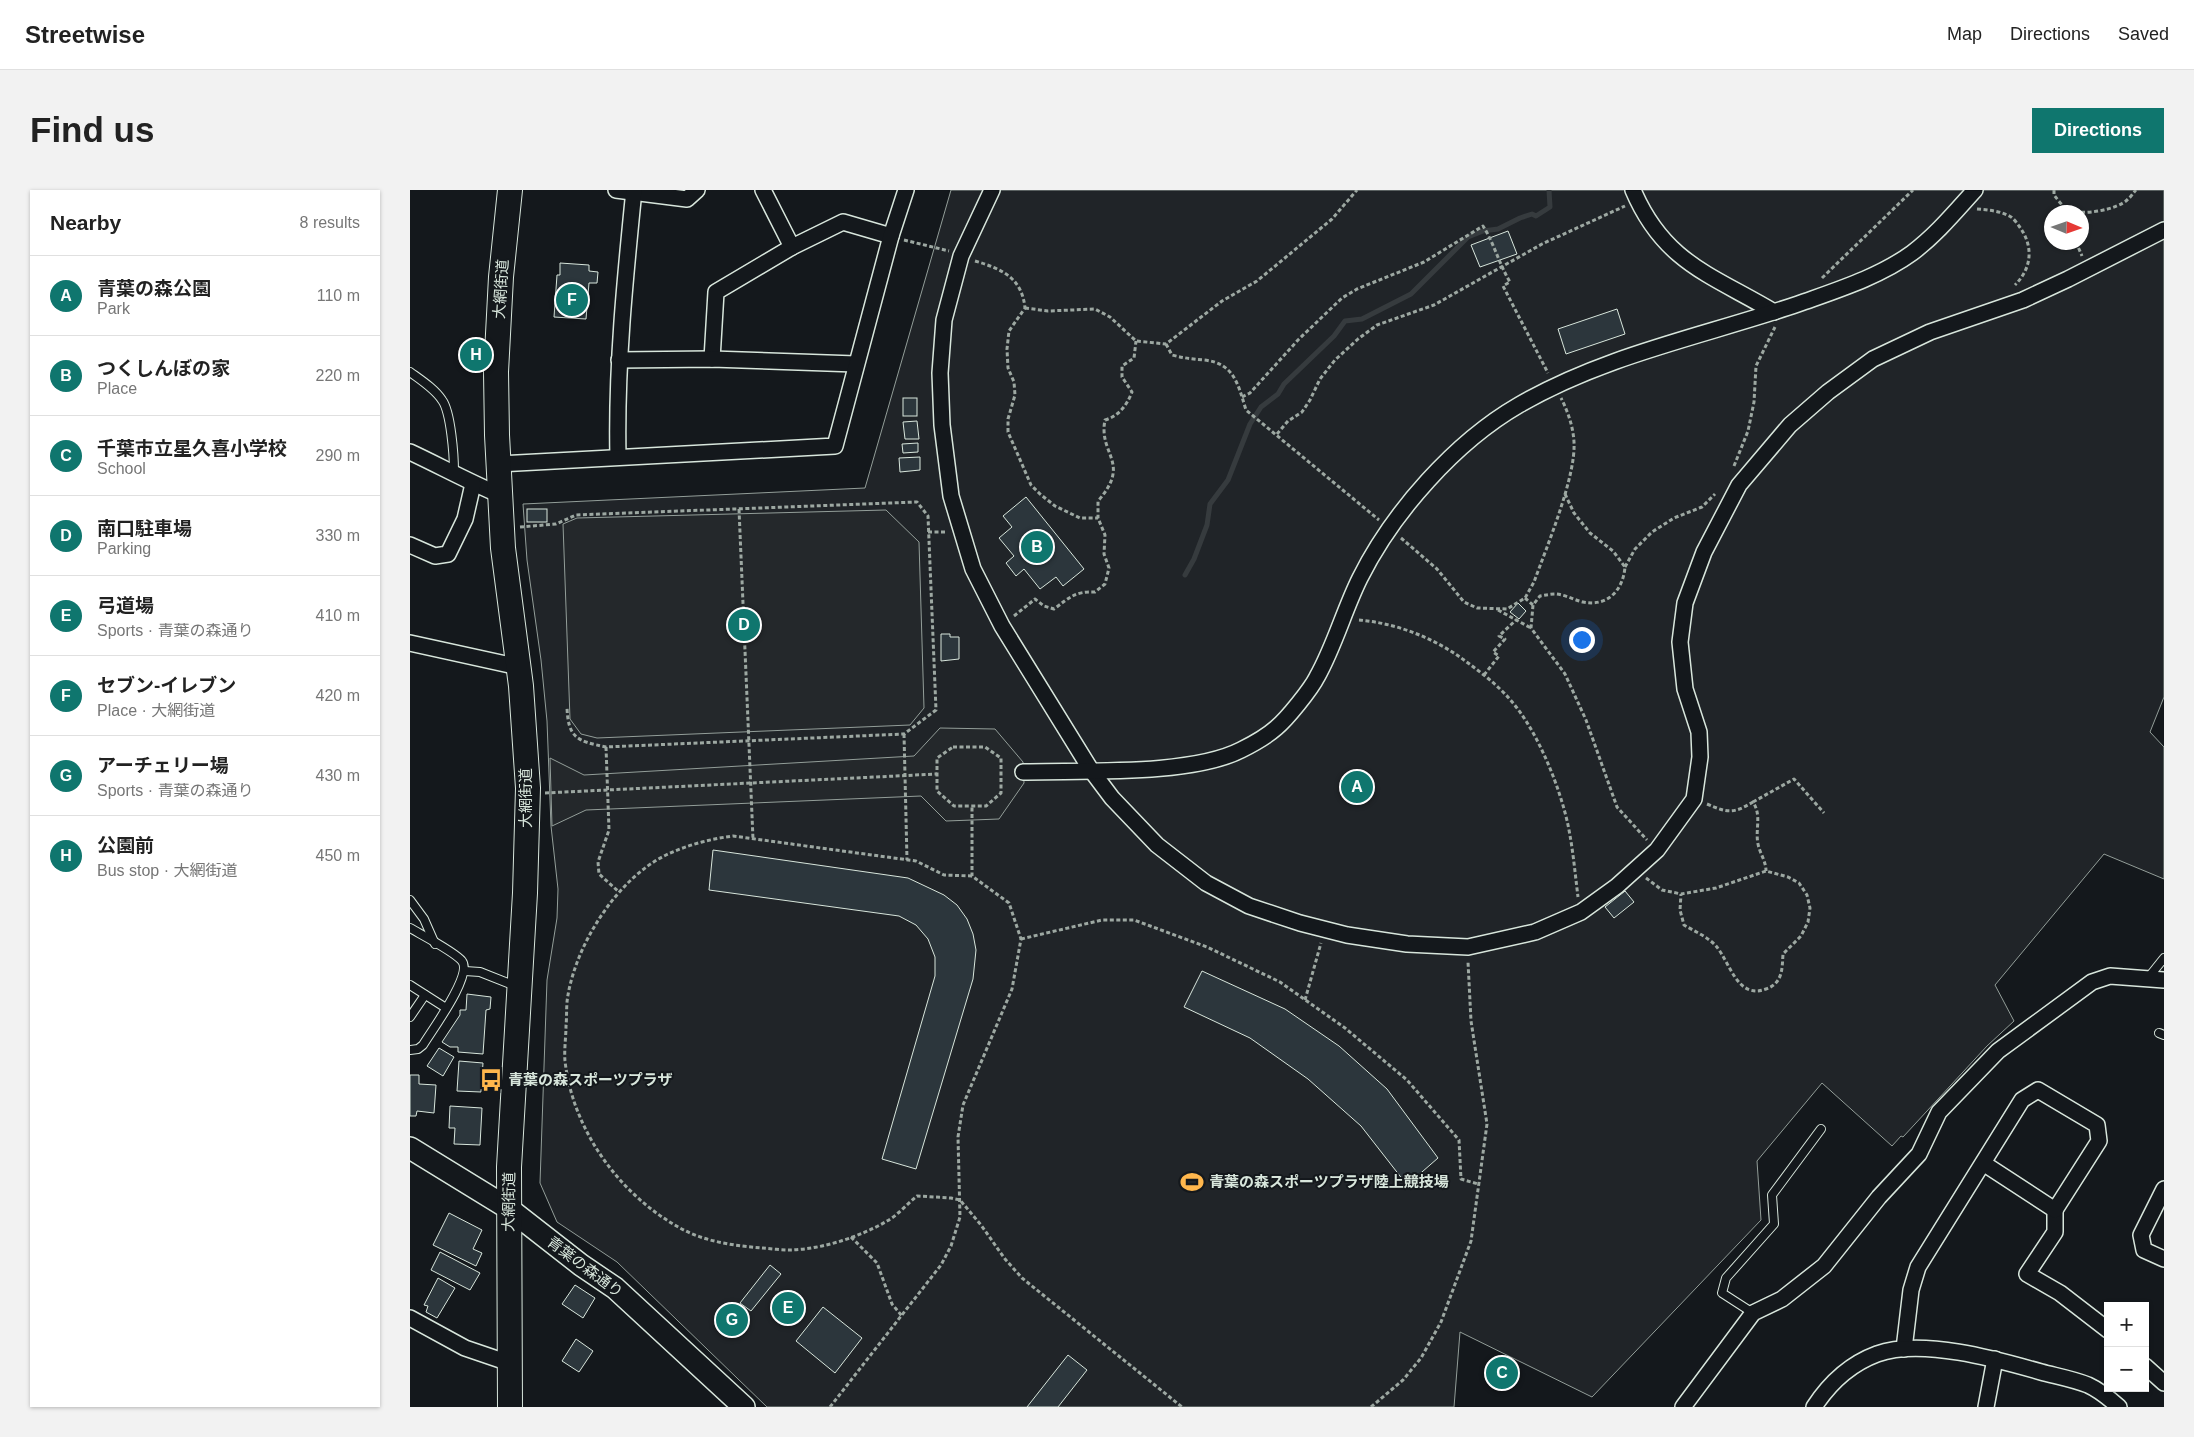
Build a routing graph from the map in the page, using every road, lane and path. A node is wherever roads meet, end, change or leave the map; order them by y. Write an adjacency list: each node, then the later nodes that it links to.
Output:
1 (510, 190): 38 (main road, 大網街道)
2 (616, 190): 12 (street)
3 (697, 190): 12 (street)
4 (763, 190): 19 (street)
5 (906, 190): 18 (street)
6 (992, 190): 20 (street)
7 (1357, 190): 28 (path)
8 (1913, 190): 22 (path)
9 (1975, 190): 23 (street)
10 (2054, 190): 14 (path)
11 (2136, 190): 15 (path)
12 (634, 191): 30 (street)
13 (1635, 195): 21 (path); 26 (street)
14 (2063, 205)
15 (2089, 212)
16 (1969, 213): 25 (path)
17 (2164, 230): 25 (street)
18 (891, 236): 19 (street); 20 (path); 31 (street)
19 (792, 247): 29 (street)
20 (961, 256): 24 (path); 56 (street)
21 (1501, 268): 33 (path); 34 (path); 35 (path)
22 (1817, 283)
23 (1793, 306): 26 (street); 40 (path)
24 (1025, 308): 27 (path); 46 (path)
25 (1996, 308): 72 (street)
26 (1774, 312): 33 (street)
27 (1136, 342): 28 (path); 46 (path)
28 (1166, 344): 34 (path)
29 (712, 359): 30 (street); 31 (street)
30 (619, 360): 37 (street)
31 (856, 364): 37 (street)
32 (410, 372): 39 (lane)
33 (1554, 385): 42 (path); 48 (street)
34 (1242, 397): 35 (path)
35 (1277, 434): 48 (path)
36 (410, 452): 39 (street)
37 (618, 457): 38 (street)
38 (498, 464): 44 (main road, 大網街道)
39 (454, 472): 41 (street)
40 (1730, 472)
41 (473, 484): 44 (street); 49 (street)
42 (1564, 493): 50 (path); 51 (path)
43 (1716, 493): 50 (path)
44 (500, 495): 59 (main road, 大網街道)
45 (739, 509): 47 (path); 62 (path); 63 (path)
46 (1098, 518): 56 (path)
47 (519, 527)
48 (1388, 528): 53 (path); 54 (street)
49 (410, 545)
50 (1624, 567): 52 (path)
51 (1525, 598): 52 (path); 53 (path)
52 (1533, 605): 57 (path)
53 (1497, 610): 55 (path)
54 (1343, 618): 60 (path); 65 (street)
55 (1516, 620): 57 (path); 60 (path)
56 (1002, 626): 65 (street)
57 (1531, 628): 77 (path)
58 (410, 642): 59 (street)
59 (519, 667): 96 (main road, 大網街道)
60 (1484, 675): 85 (path)
61 (567, 707): 64 (path)
62 (904, 734): 63 (path); 68 (path)
63 (749, 741): 64 (path); 69 (path)
64 (606, 747): 70 (path)
65 (1091, 770): 66 (street); 87 (street)
66 (1023, 772)
67 (937, 774): 68 (path); 74 (path); 74 (path)
68 (905, 776): 69 (path); 78 (path)
69 (751, 783): 70 (path); 76 (path)
70 (607, 790): 71 (path); 82 (path)
71 (544, 793)
72 (1694, 799): 73 (path); 77 (street)
73 (1753, 802): 75 (path); 80 (path)
74 (972, 806): 81 (path)
75 (1824, 813)
76 (753, 839): 78 (path); 82 (path)
77 (1657, 850): 79 (street)
78 (908, 860): 81 (path)
79 (1637, 869): 83 (path); 85 (street)
80 (1766, 871): 83 (path); 83 (path)
81 (972, 876): 88 (path)
82 (620, 892): 110 (path)
83 (1681, 894)
84 (410, 900): 89 (lane)
85 (1581, 912): 90 (street)
86 (410, 928): 89 (lane)
87 (1324, 930): 90 (street); 98 (path)
88 (1021, 939): 98 (path); 107 (path)
89 (435, 944): 92 (lane)
90 (1468, 947): 105 (path)
91 (2164, 958): 93 (lane)
92 (465, 971): 96 (lane); 99 (lane)
93 (2148, 978): 94 (street); 112 (street)
94 (2164, 980)
95 (410, 986): 97 (lane)
96 (520, 988): 108 (main road, 大網街道)
97 (425, 995): 99 (lane); 100 (lane)
98 (1305, 1000): 105 (path)
99 (446, 1008): 101 (lane)
100 (410, 1017)
101 (410, 1050)
102 (1821, 1129): 112 (lane)
103 (410, 1148): 108 (street, 青葉の森通り)
104 (1983, 1163): 109 (street); 109 (street); 116 (street)
105 (1478, 1184): 125 (path)
106 (2164, 1189): 111 (street)
107 (960, 1200): 110 (path); 113 (path); 124 (path)
108 (508, 1208): 118 (main road, 大網街道); 122 (street, 青葉の森通り)
109 (2055, 1210): 115 (street)
110 (851, 1237): 113 (path)
111 (2164, 1259)
112 (1753, 1313): 126 (street)
113 (902, 1316): 123 (path)
114 (410, 1318): 118 (street)
115 (2104, 1327)
116 (1904, 1349): 117 (street); 127 (street)
117 (1995, 1359): 128 (street); 129 (street)
118 (510, 1363): 121 (main road, 大網街道)
119 (2149, 1370): 120 (street)
120 (2164, 1384)
121 (510, 1407)
122 (744, 1407)
123 (830, 1407)
124 (1182, 1407)
125 (1371, 1407)
126 (1683, 1407)
127 (1814, 1407)
128 (1986, 1407)
129 (2119, 1407)

